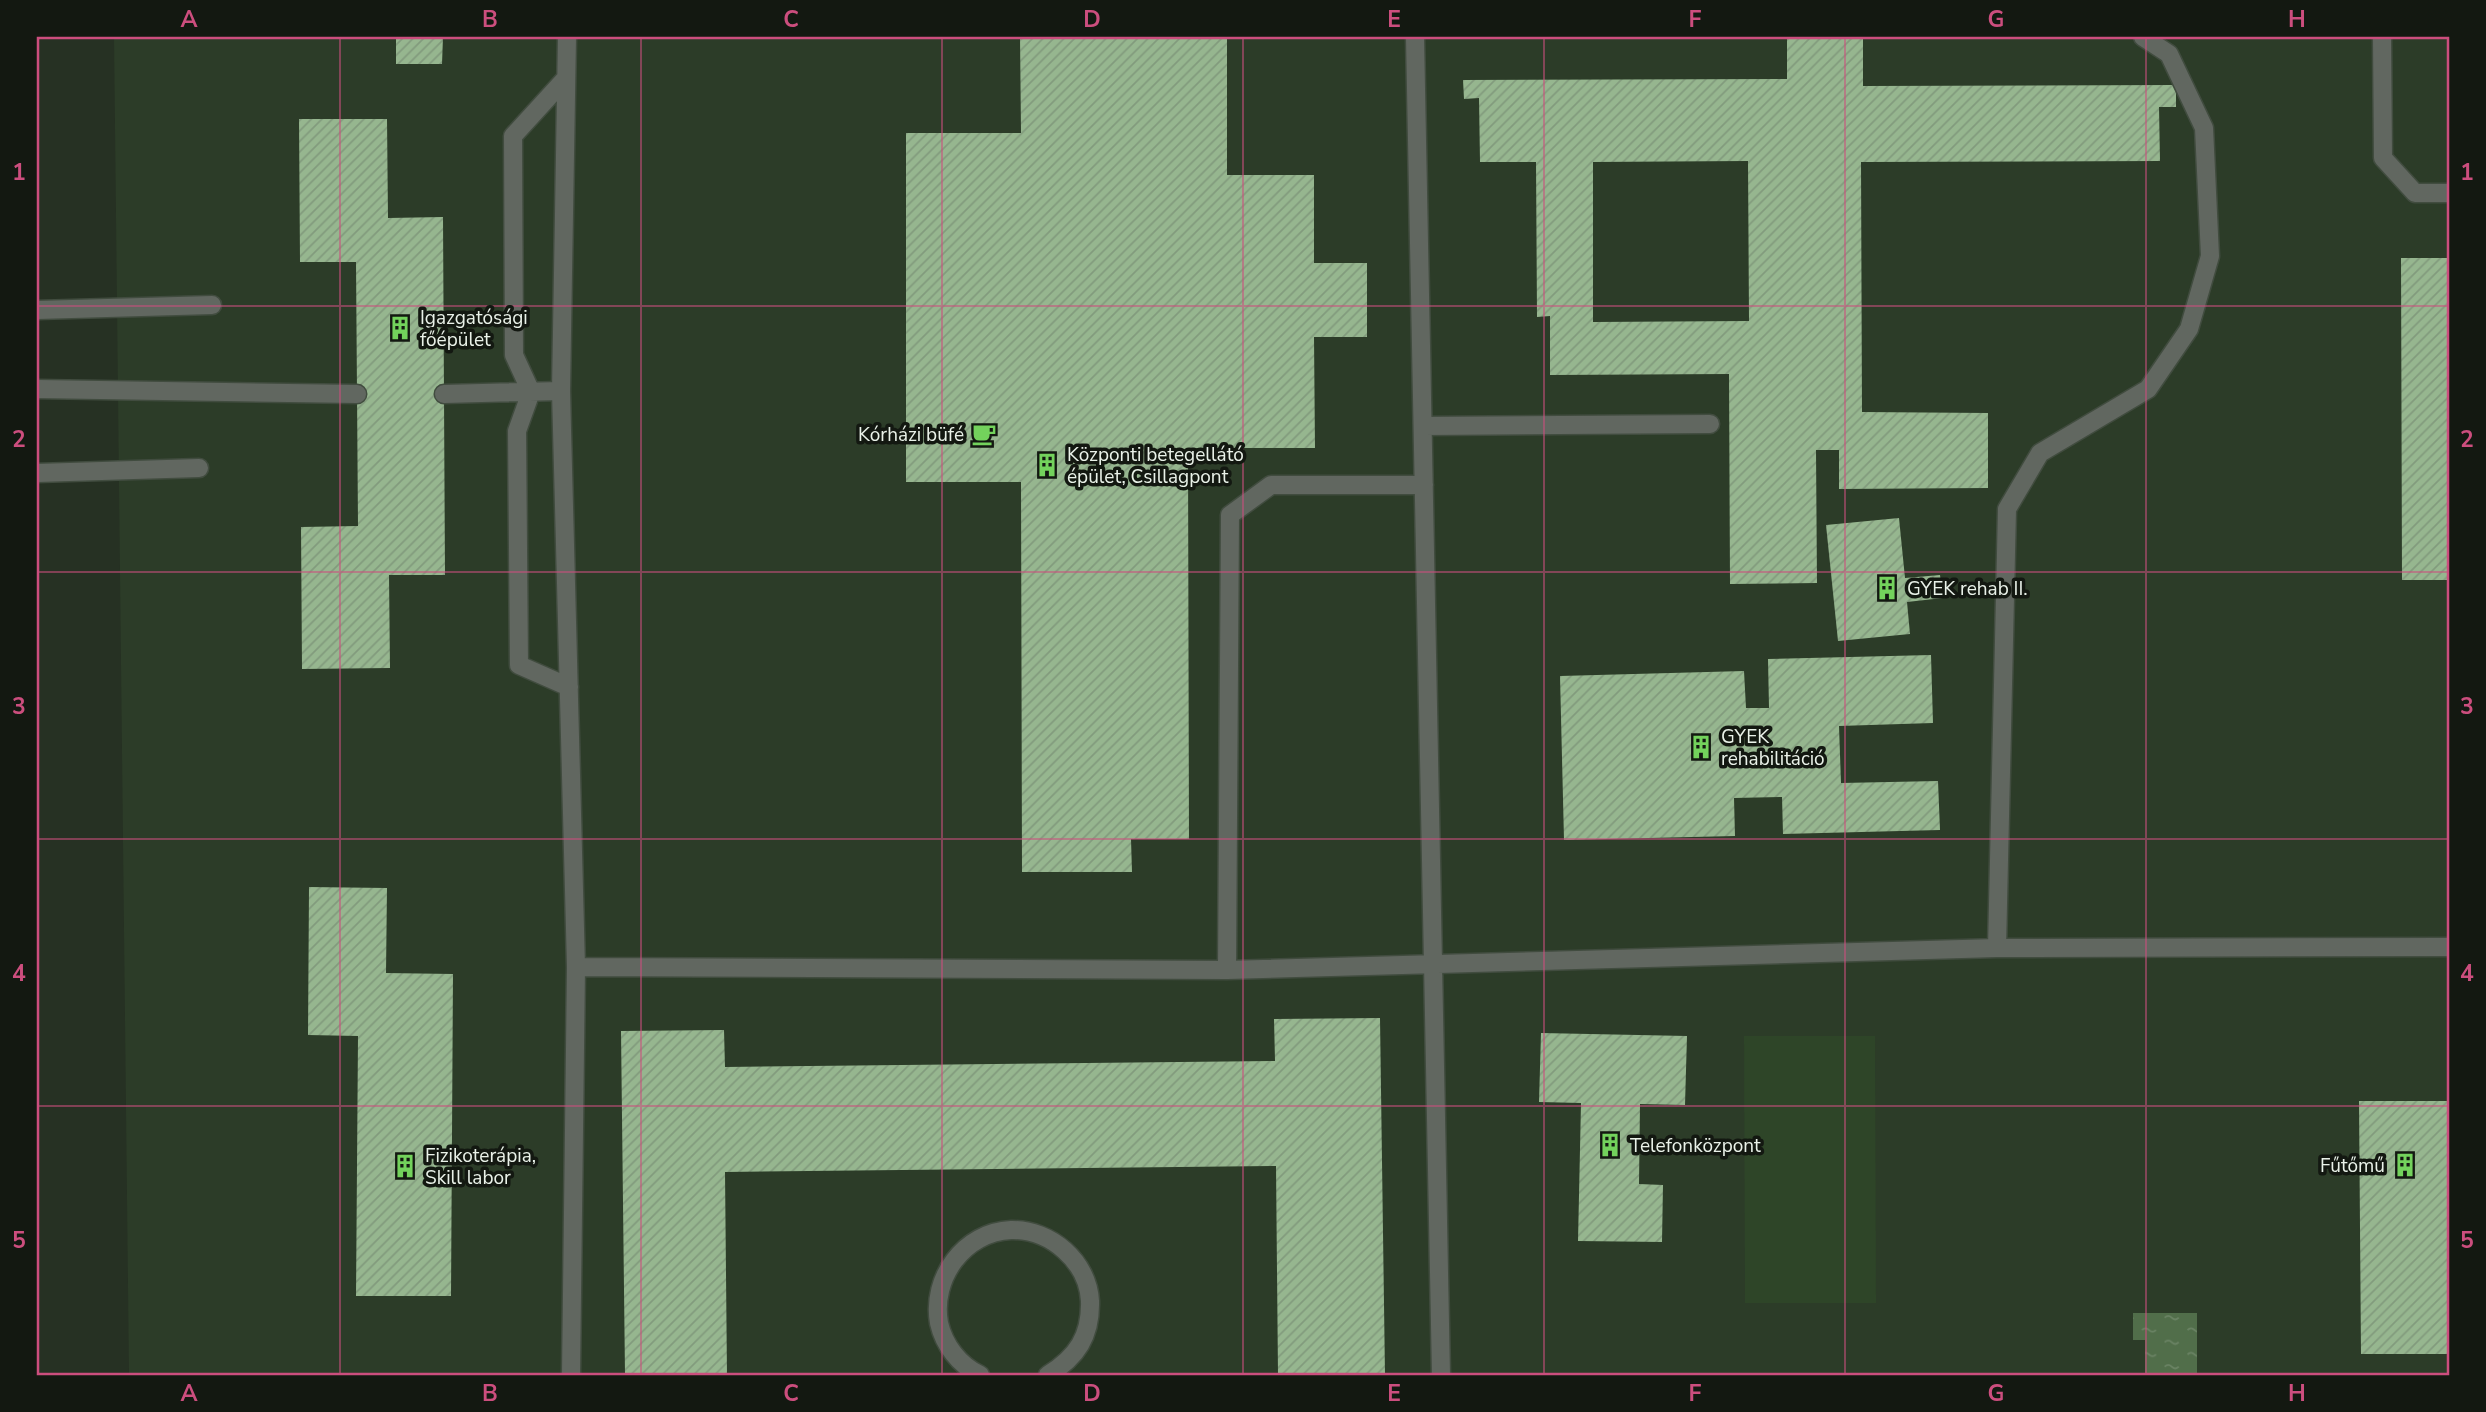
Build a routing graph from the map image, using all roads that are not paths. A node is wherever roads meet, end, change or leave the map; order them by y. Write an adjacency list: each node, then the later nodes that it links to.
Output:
1 (567, 37): 5 (lane)
2 (1415, 37): 15 (lane)
3 (2143, 37): 21 (lane)
4 (2382, 37): 6 (lane)
5 (566, 78): 10 (lane); 11 (lane)
6 (2449, 193)
7 (212, 304): 8 (lane)
8 (37, 310)
9 (37, 389): 12 (lane)
10 (561, 391): 11 (lane); 19 (lane)
11 (531, 392): 13 (lane); 19 (lane)
12 (357, 394)
13 (444, 394)
14 (1710, 424): 15 (lane)
15 (1423, 426): 18 (lane)
16 (200, 468): 17 (lane)
17 (37, 473)
18 (1424, 485): 22 (lane); 24 (lane)
19 (569, 687): 23 (lane)
20 (2449, 947): 21 (lane)
21 (1997, 948): 22 (lane)
22 (1434, 965): 24 (lane); 28 (lane)
23 (576, 967): 24 (lane); 25 (lane)
24 (1227, 970)
25 (571, 1375)
26 (980, 1375): 27 (lane)
27 (1048, 1375)
28 (1441, 1375)

